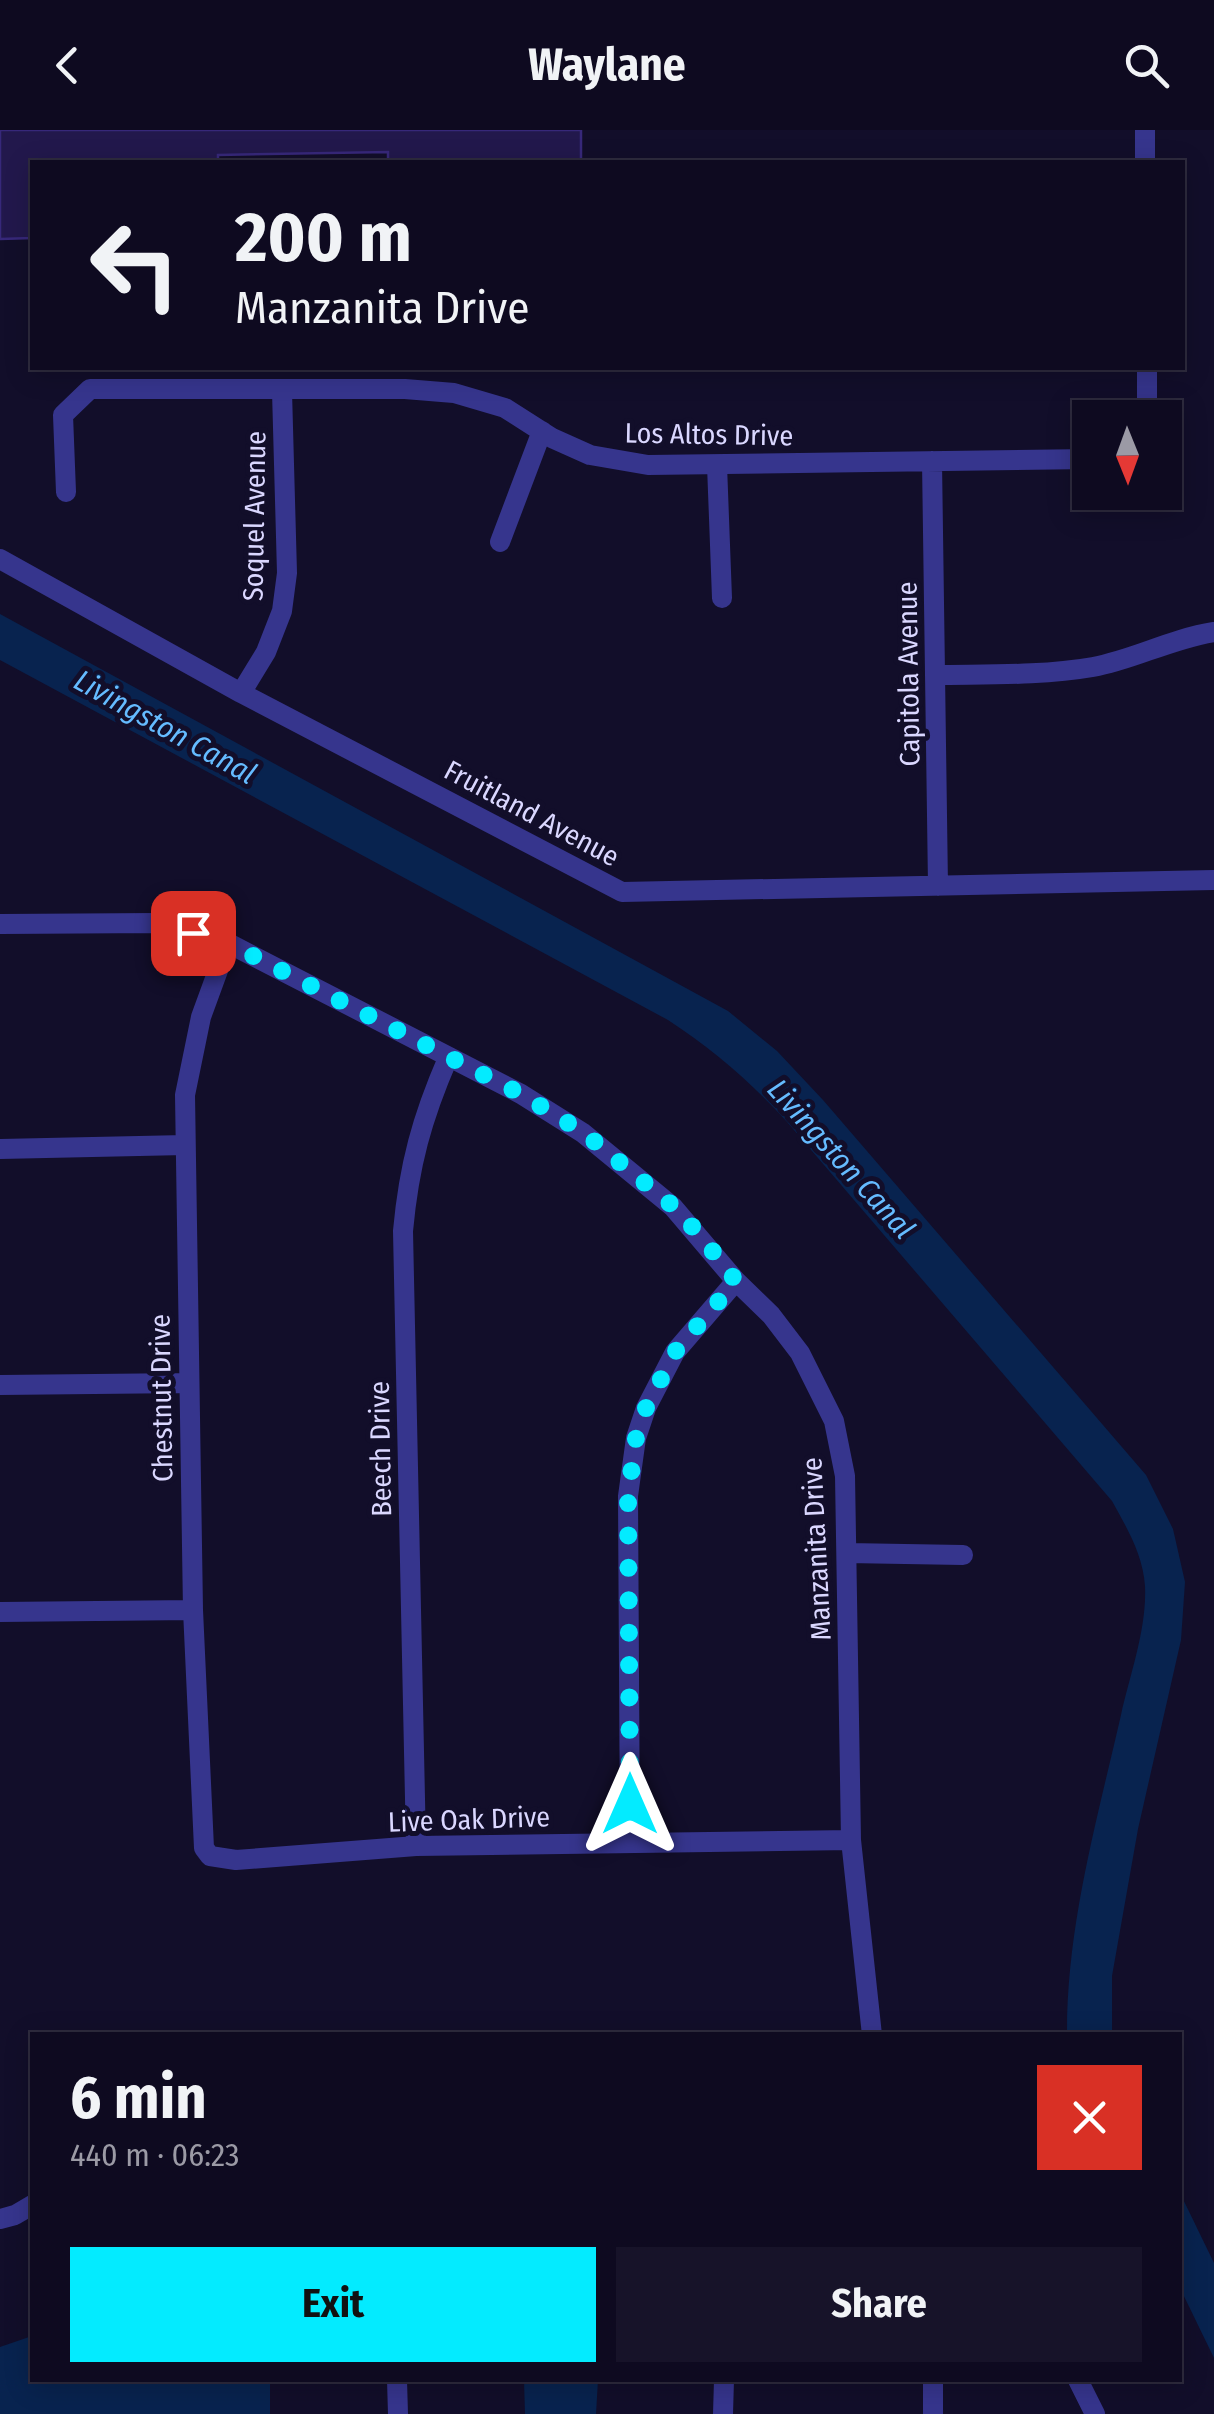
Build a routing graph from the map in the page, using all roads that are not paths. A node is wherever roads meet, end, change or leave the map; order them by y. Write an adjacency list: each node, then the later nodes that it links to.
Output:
1 (1145, 130): 2 (street)
2 (1146, 160)
3 (1147, 370): 5 (street)
4 (282, 391): 6 (street, Los Altos Drive); 10 (street, Los Altos Drive); 16 (street, Soquel Avenue)
5 (1147, 400)
6 (542, 431): 9 (street, Los Altos Drive); 11 (street)
7 (1072, 460): 8 (street, Los Altos Drive)
8 (932, 461): 9 (street, Los Altos Drive); 15 (street, Capitola Avenue)
9 (716, 465): 13 (street)
10 (66, 492)
11 (500, 542)
12 (0, 559): 16 (street, Fruitland Avenue)
13 (722, 598)
14 (1214, 632): 15 (street)
15 (935, 675): 18 (street, Capitola Avenue)
16 (241, 693): 18 (street, Fruitland Avenue)
17 (1214, 880): 18 (street, Fruitland Avenue)
18 (938, 886)
19 (0, 924): 20 (street, Manzanita Drive)
20 (228, 943): 21 (street, Manzanita Drive); 22 (street, Chestnut Drive)
21 (448, 1058): 24 (street, Manzanita Drive); 33 (street, Beech Drive)
22 (185, 1145): 23 (street); 25 (street, Chestnut Drive)
23 (0, 1149)
24 (736, 1281): 27 (street, Manzanita Drive); 32 (street)
25 (188, 1383): 26 (street); 29 (street, Chestnut Drive)
26 (0, 1384)
27 (847, 1553): 28 (street); 31 (street, Manzanita Drive)
28 (964, 1554)
29 (193, 1610): 30 (street); 34 (street, Chestnut Drive)
30 (0, 1612)
31 (851, 1840): 32 (street, Live Oak Drive); 35 (street, Manzanita Drive)
32 (630, 1842): 33 (street, Live Oak Drive)
33 (416, 1846): 34 (street, Live Oak Drive)
34 (210, 1856)
35 (872, 2032)
36 (30, 2206): 37 (street)
37 (0, 2219)
38 (397, 2382): 42 (street)
39 (724, 2382): 43 (street)
40 (933, 2382): 44 (street)
41 (1079, 2382): 45 (street)
42 (398, 2414)
43 (724, 2414)
44 (933, 2414)
45 (1095, 2414)

